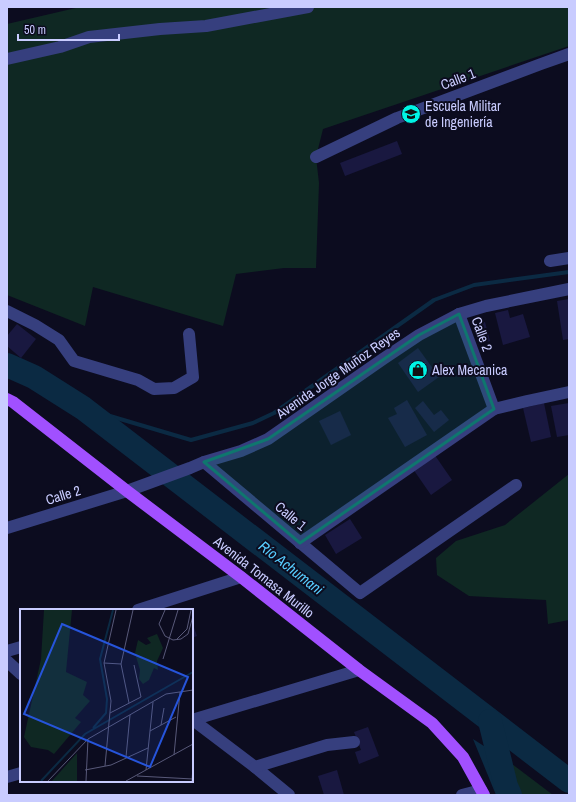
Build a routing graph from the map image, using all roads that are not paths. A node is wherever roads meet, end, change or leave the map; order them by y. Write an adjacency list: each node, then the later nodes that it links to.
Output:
1 (308, 7): 3 (street)
2 (569, 54): 4 (street, Calle 1)
3 (7, 59)
4 (316, 157)
5 (569, 258): 6 (street)
6 (550, 262)
7 (569, 289): 9 (street, Avenida Jorge Muñoz Reyes)
8 (7, 311): 10 (street)
9 (459, 314): 13 (street, Calle 2); 14 (street, Avenida Jorge Muñoz Reyes)
10 (189, 334)
11 (569, 392): 13 (street)
12 (9, 402): 16 (main road, Avenida Tomasa Murillo)
13 (494, 409): 18 (street)
14 (204, 462): 16 (street, Avenida Jorge Muñoz Reyes); 18 (street, Calle 1)
15 (516, 485): 18 (street, Calle 1)
16 (127, 492): 17 (street, Calle 2); 19 (main road, Avenida Tomasa Murillo)
17 (7, 528)
18 (300, 543)
19 (241, 577): 20 (street); 24 (main road, Avenida Tomasa Murillo)
20 (141, 609)
21 (20, 647): 22 (street)
22 (7, 651)
23 (7, 661): 25 (street)
24 (359, 670): 26 (street); 31 (main road, Avenida Tomasa Murillo)
25 (20, 673)
26 (193, 720): 28 (street)
27 (354, 742): 28 (street)
28 (255, 767): 32 (street)
29 (20, 773): 30 (street)
30 (7, 777)
31 (483, 792): 33 (street)
32 (289, 795)
33 (462, 795)

